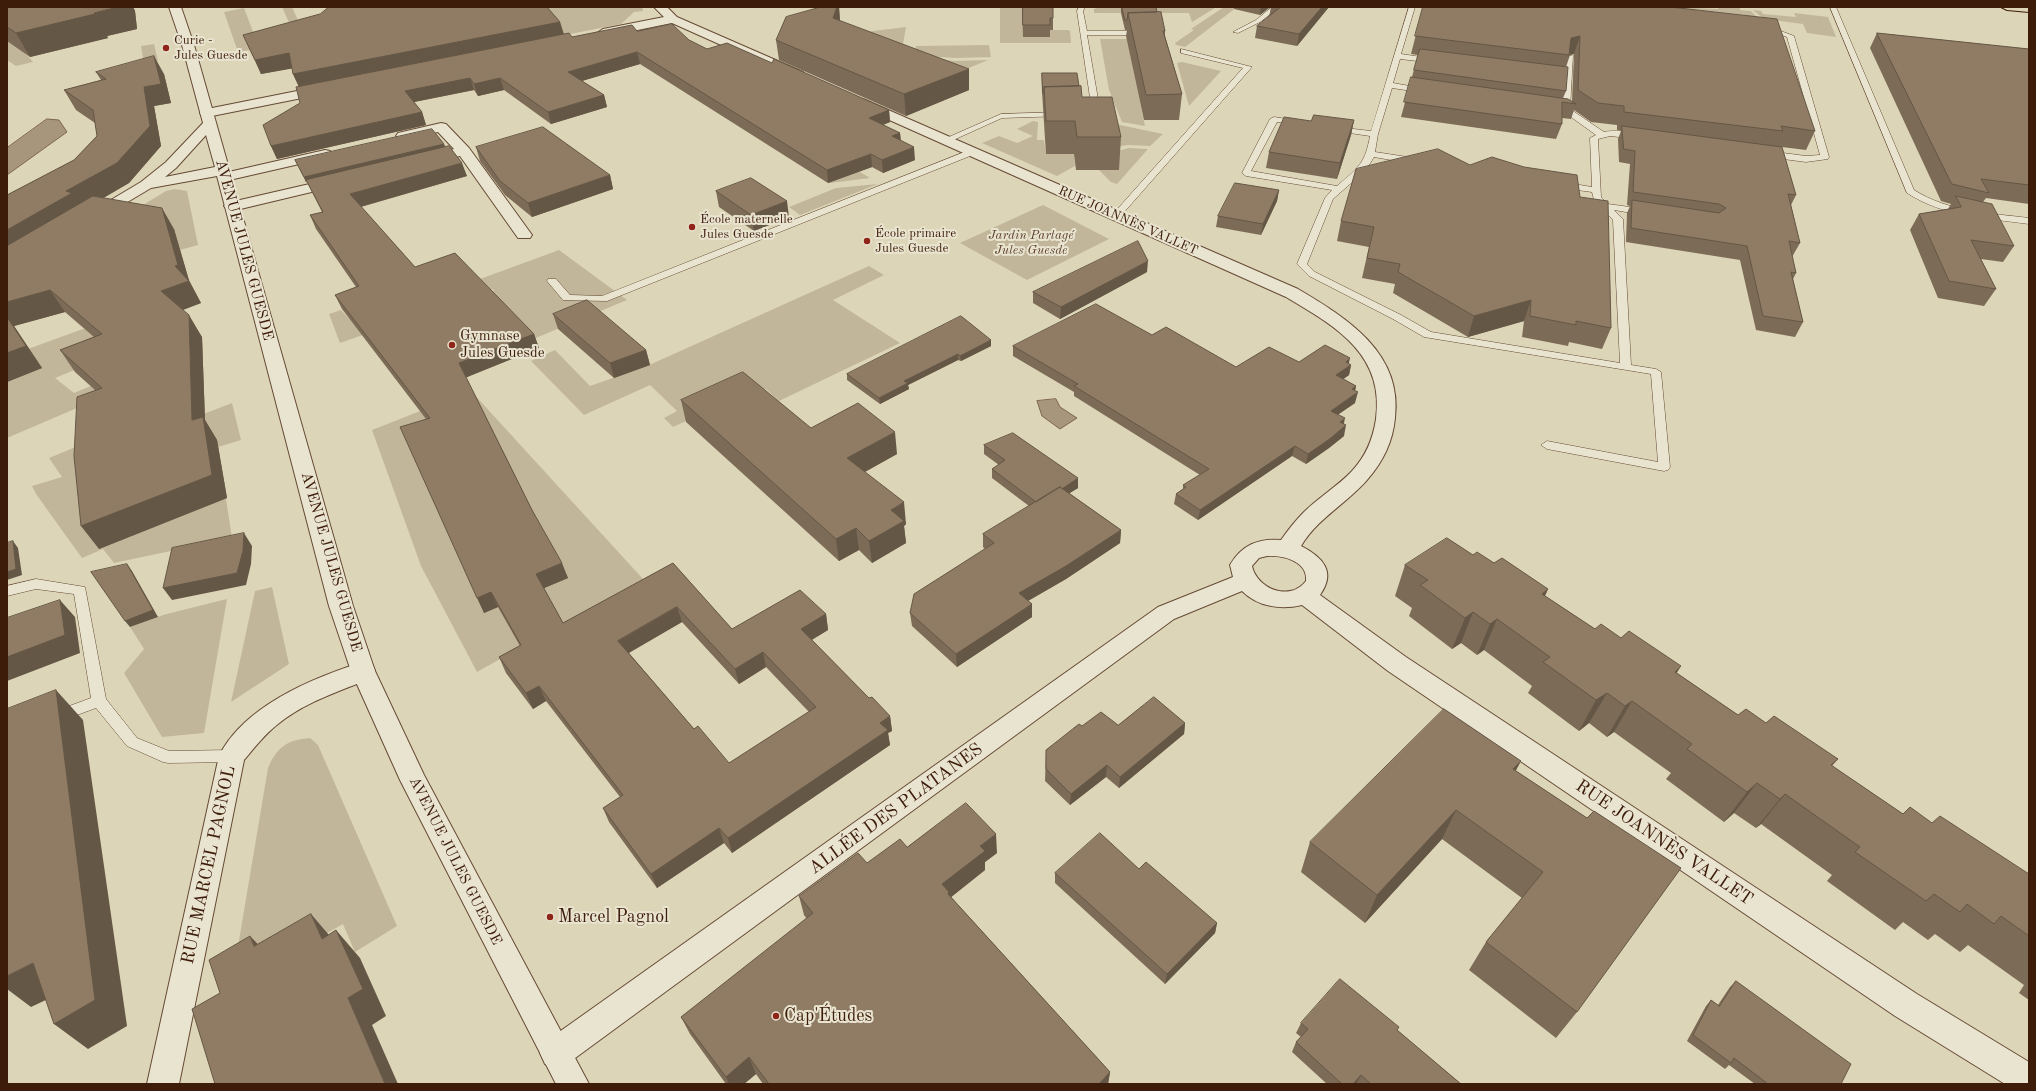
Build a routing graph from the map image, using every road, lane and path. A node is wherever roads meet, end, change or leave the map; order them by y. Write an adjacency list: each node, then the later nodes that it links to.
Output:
1 (175, 7): 28 (street, AVENUE JULES GUESDE)
2 (660, 7): 9 (street)
3 (1082, 7): 12 (lane)
4 (1276, 7): 11 (lane)
5 (1412, 7): 16 (lane)
6 (1833, 7): 54 (lane)
7 (2007, 7): 8 (main road)
8 (2029, 9)
9 (673, 18): 14 (street); 21 (street)
10 (1755, 26): 39 (lane)
11 (1236, 32)
12 (1083, 33): 13 (lane); 35 (lane)
13 (1150, 33)
14 (589, 36)
15 (1184, 51): 53 (lane)
16 (1397, 56): 18 (lane); 22 (lane)
17 (1570, 57): 20 (lane)
18 (1445, 62)
19 (1540, 74): 20 (lane)
20 (1569, 78): 27 (lane)
21 (810, 80)
22 (1388, 85): 24 (lane); 31 (lane)
23 (342, 86): 28 (street)
24 (1438, 92)
25 (853, 99): 35 (street, RUE JOANNÈS VALLET)
26 (1547, 107): 27 (lane)
27 (1566, 110): 32 (lane)
28 (209, 118): 43 (street); 44 (street, AVENUE JULES GUESDE)
29 (1304, 124): 48 (lane)
30 (1328, 127): 31 (lane)
31 (1374, 134): 40 (lane)
32 (1602, 135): 33 (lane); 49 (lane)
33 (1647, 138)
34 (388, 140): 36 (street)
35 (946, 140): 38 (street, RUE JOANNÈS VALLET)
36 (464, 151): 42 (street); 56 (street)
37 (336, 152): 44 (street)
38 (972, 152): 53 (street, RUE JOANNÈS VALLET); 57 (lane)
39 (1760, 153)
40 (1371, 154): 41 (lane); 48 (lane)
41 (1424, 163)
42 (411, 164)
43 (171, 165): 44 (street); 47 (street)
44 (211, 165): 47 (street); 50 (street, AVENUE JULES GUESDE)
45 (351, 178): 50 (street)
46 (1554, 183): 49 (lane)
47 (146, 185): 55 (street)
48 (1340, 189): 58 (lane)
49 (1596, 190): 51 (lane)
50 (232, 206): 64 (street, AVENUE JULES GUESDE)
51 (1605, 206): 52 (lane); 58 (lane)
52 (1651, 213)
53 (1116, 216): 60 (street, RUE JOANNÈS VALLET)
54 (2029, 221)
55 (80, 224)
56 (524, 235)
57 (552, 281)
58 (1626, 367): 59 (lane)
59 (1547, 445)
60 (1287, 549): 61 (street); 63 (street)
61 (1245, 581): 63 (street); 68 (street, ALLÉE DES PLATANES)
62 (7, 591): 65 (lane)
63 (1305, 596): 69 (street, RUE JOANNÈS VALLET)
64 (363, 671): 67 (street, RUE MARCEL PAGNOL); 68 (street, AVENUE JULES GUESDE)
65 (100, 701): 66 (lane); 67 (lane)
66 (43, 722)
67 (232, 756): 70 (street, RUE MARCEL PAGNOL)
68 (556, 1053): 71 (street, AVENUE JULES GUESDE)
69 (2029, 1080)
70 (163, 1084)
71 (573, 1084)

